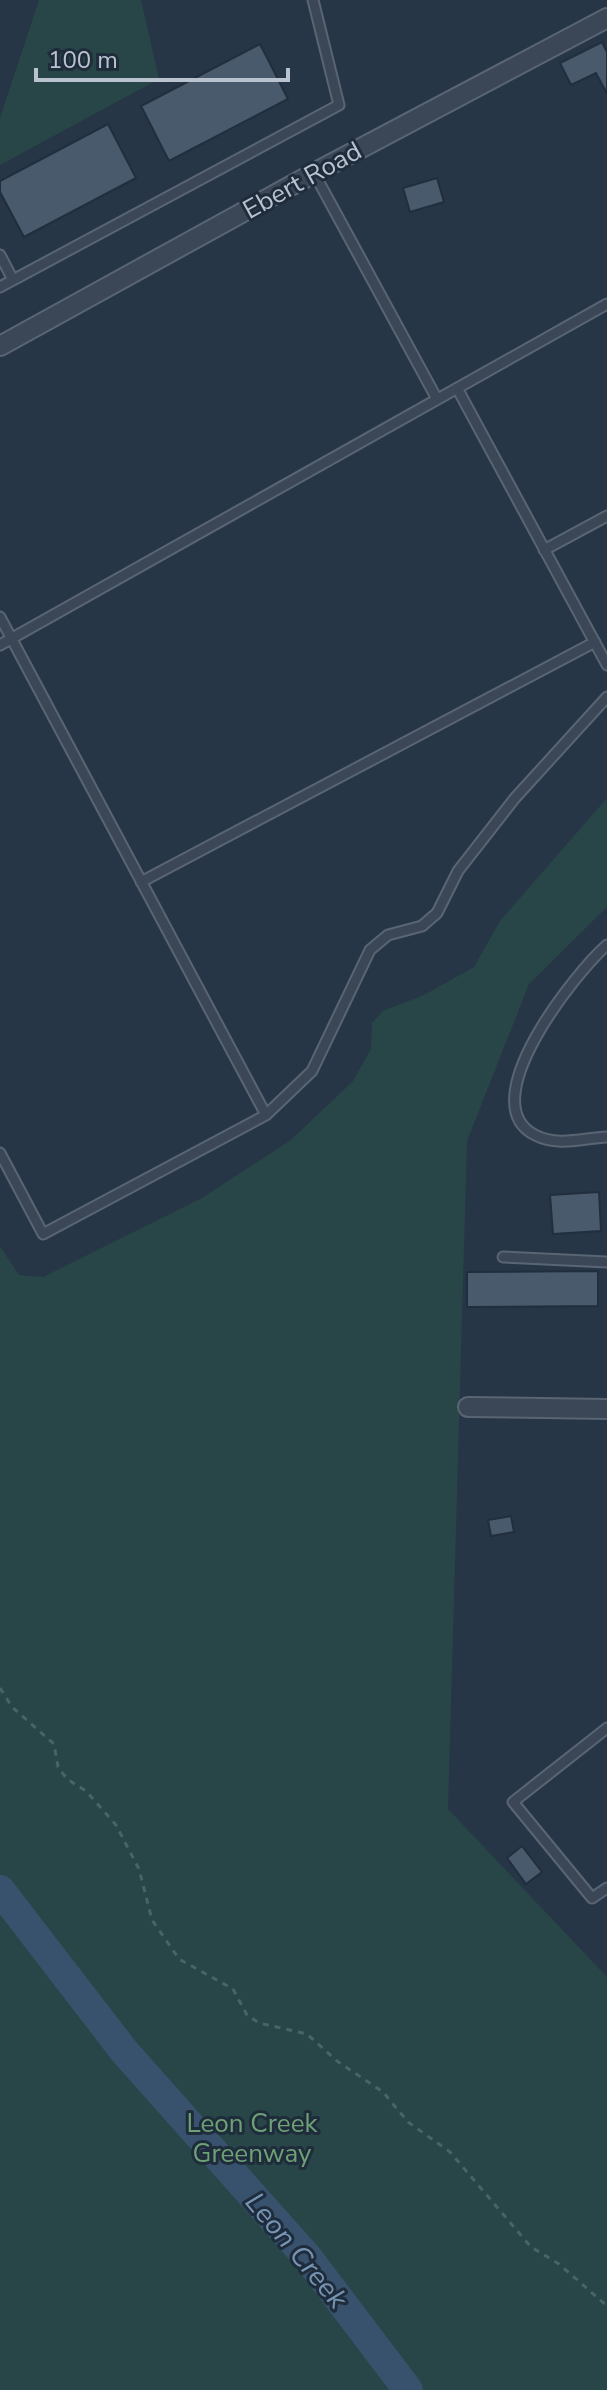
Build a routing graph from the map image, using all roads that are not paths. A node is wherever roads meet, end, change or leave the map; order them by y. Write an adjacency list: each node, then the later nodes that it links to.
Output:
1 (313, 0): 5 (lane)
2 (607, 18): 3 (street, Ebert Road)
3 (314, 173): 8 (street, Ebert Road); 10 (lane)
4 (0, 255): 5 (lane)
5 (13, 280): 6 (lane)
6 (0, 287)
7 (607, 304): 9 (lane)
8 (0, 346)
9 (457, 388): 10 (lane); 12 (lane)
10 (437, 399): 14 (lane)
11 (607, 516): 12 (lane)
12 (544, 550): 15 (lane)
13 (0, 617): 14 (lane)
14 (11, 638): 16 (lane); 19 (lane)
15 (595, 642): 17 (lane); 19 (lane)
16 (0, 645)
17 (607, 665)
18 (607, 697): 21 (lane)
19 (141, 882): 21 (lane)
20 (607, 945): 22 (lane)
21 (266, 1115): 23 (lane)
22 (607, 1137)
23 (0, 1153)
24 (503, 1257): 25 (lane)
25 (607, 1262)
26 (468, 1407): 27 (street)
27 (607, 1409)
28 (607, 1728): 29 (lane)
29 (607, 1888)

